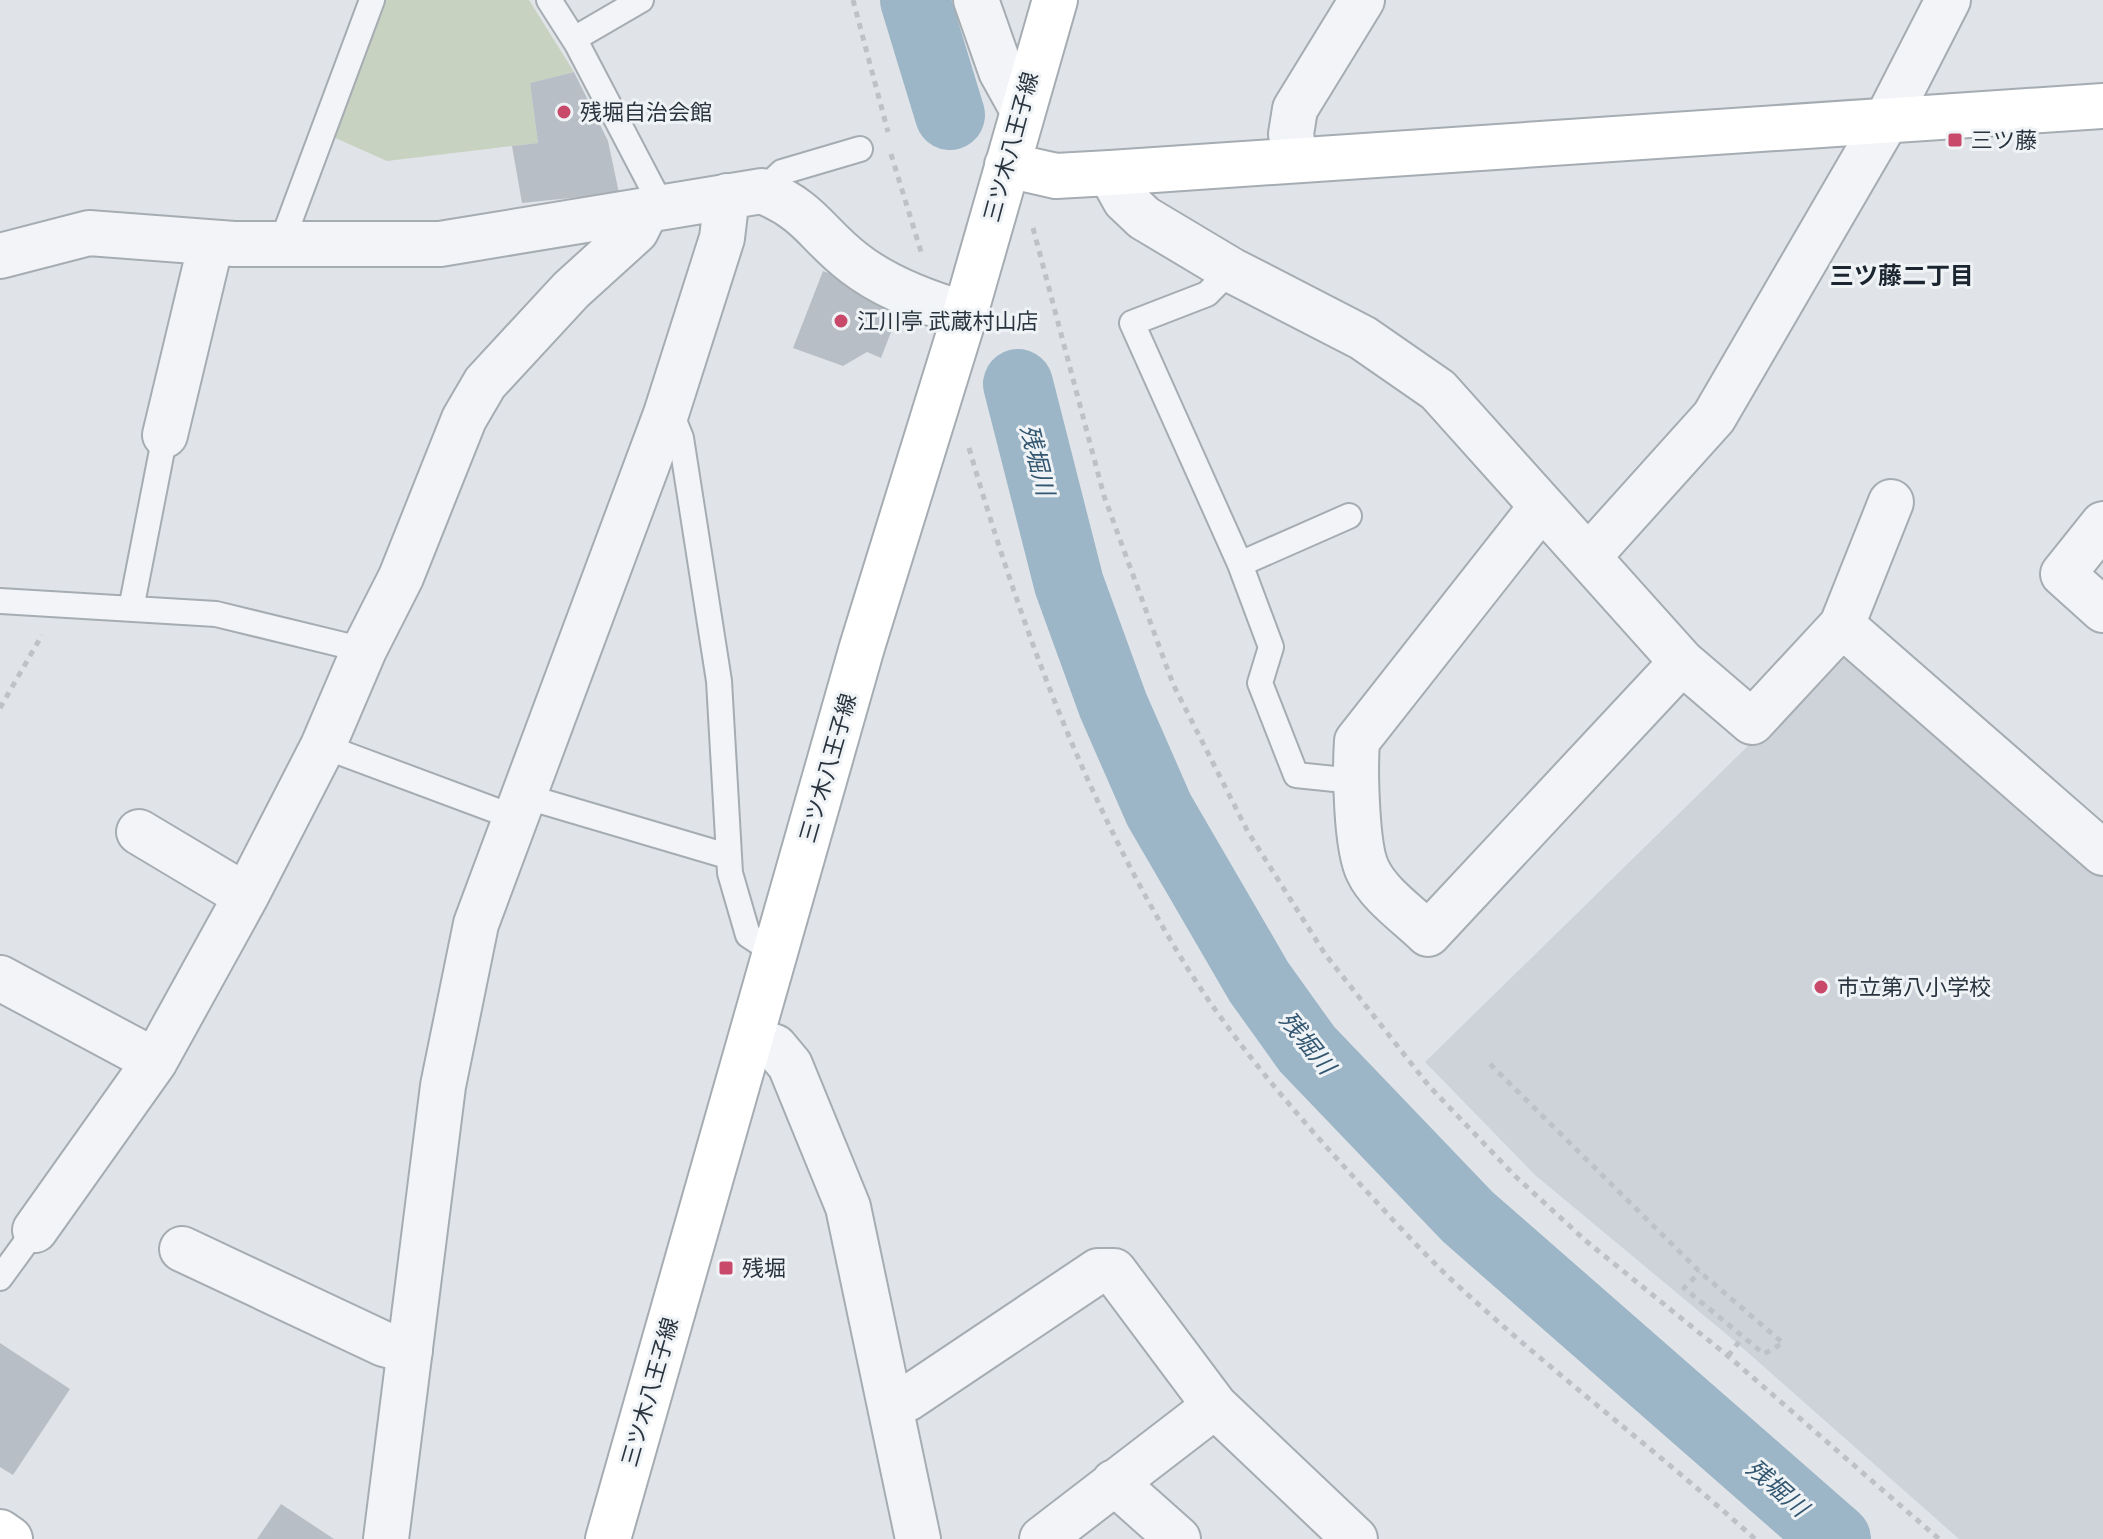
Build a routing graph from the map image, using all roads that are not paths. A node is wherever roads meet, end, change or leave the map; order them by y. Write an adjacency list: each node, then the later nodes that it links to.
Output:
1 (372, 0): 19 (lane)
2 (549, 0): 8 (lane)
3 (641, 0): 8 (lane)
4 (976, 0): 10 (street)
5 (1055, 0): 10 (main road, 三ツ木八王子線)
6 (1362, 0): 13 (street)
7 (1948, 0): 11 (street)
8 (574, 39): 17 (lane)
9 (2103, 106): 11 (main road)
10 (1021, 107): 14 (main road, 三ツ木八王子線)
11 (1885, 123): 13 (main road); 29 (street)
12 (860, 149): 16 (lane)
13 (1295, 160): 15 (main road)
14 (1007, 165): 15 (main road); 22 (main road, 三ツ木八王子線)
15 (1110, 173): 21 (street)
16 (744, 194): 17 (street); 22 (street); 23 (street)
17 (652, 212): 19 (street); 35 (street)
18 (211, 243): 19 (street); 20 (street); 24 (street)
19 (281, 244)
20 (0, 256)
21 (1231, 270): 26 (street); 30 (lane)
22 (965, 314): 44 (main road, 三ツ木八王子線)
23 (666, 414): 39 (street); 42 (lane)
24 (165, 435): 32 (lane)
25 (1891, 502): 34 (street)
26 (1542, 506): 29 (street); 38 (street)
27 (1349, 516): 30 (lane)
28 (2103, 524): 33 (street)
29 (1588, 557): 36 (street)
30 (1240, 564): 38 (lane)
31 (0, 601): 32 (lane)
32 (131, 609): 35 (lane)
33 (2103, 610)
34 (1842, 625): 36 (street); 41 (street)
35 (364, 650): 37 (street)
36 (1682, 662): 38 (street)
37 (323, 746): 39 (lane); 43 (street)
38 (1354, 781)
39 (520, 807): 42 (lane); 51 (street)
40 (139, 832): 43 (street)
41 (2103, 853)
42 (727, 856): 44 (lane)
43 (246, 896): 47 (street)
44 (775, 953): 46 (main road, 三ツ木八王子線)
45 (0, 978): 47 (street)
46 (752, 1039): 52 (street); 58 (main road, 三ツ木八王子線)
47 (155, 1061): 48 (street)
48 (35, 1230): 50 (lane)
49 (182, 1249): 51 (street)
50 (0, 1278)
51 (410, 1351): 57 (street)
52 (889, 1400): 53 (street); 59 (street)
53 (1215, 1406): 54 (street); 62 (street)
54 (1114, 1482): 60 (street); 61 (street)
55 (0, 1532): 56 (main road)
56 (10, 1539)
57 (386, 1539)
58 (608, 1539)
59 (918, 1539)
60 (1042, 1539)
61 (1178, 1539)
62 (1355, 1539)

